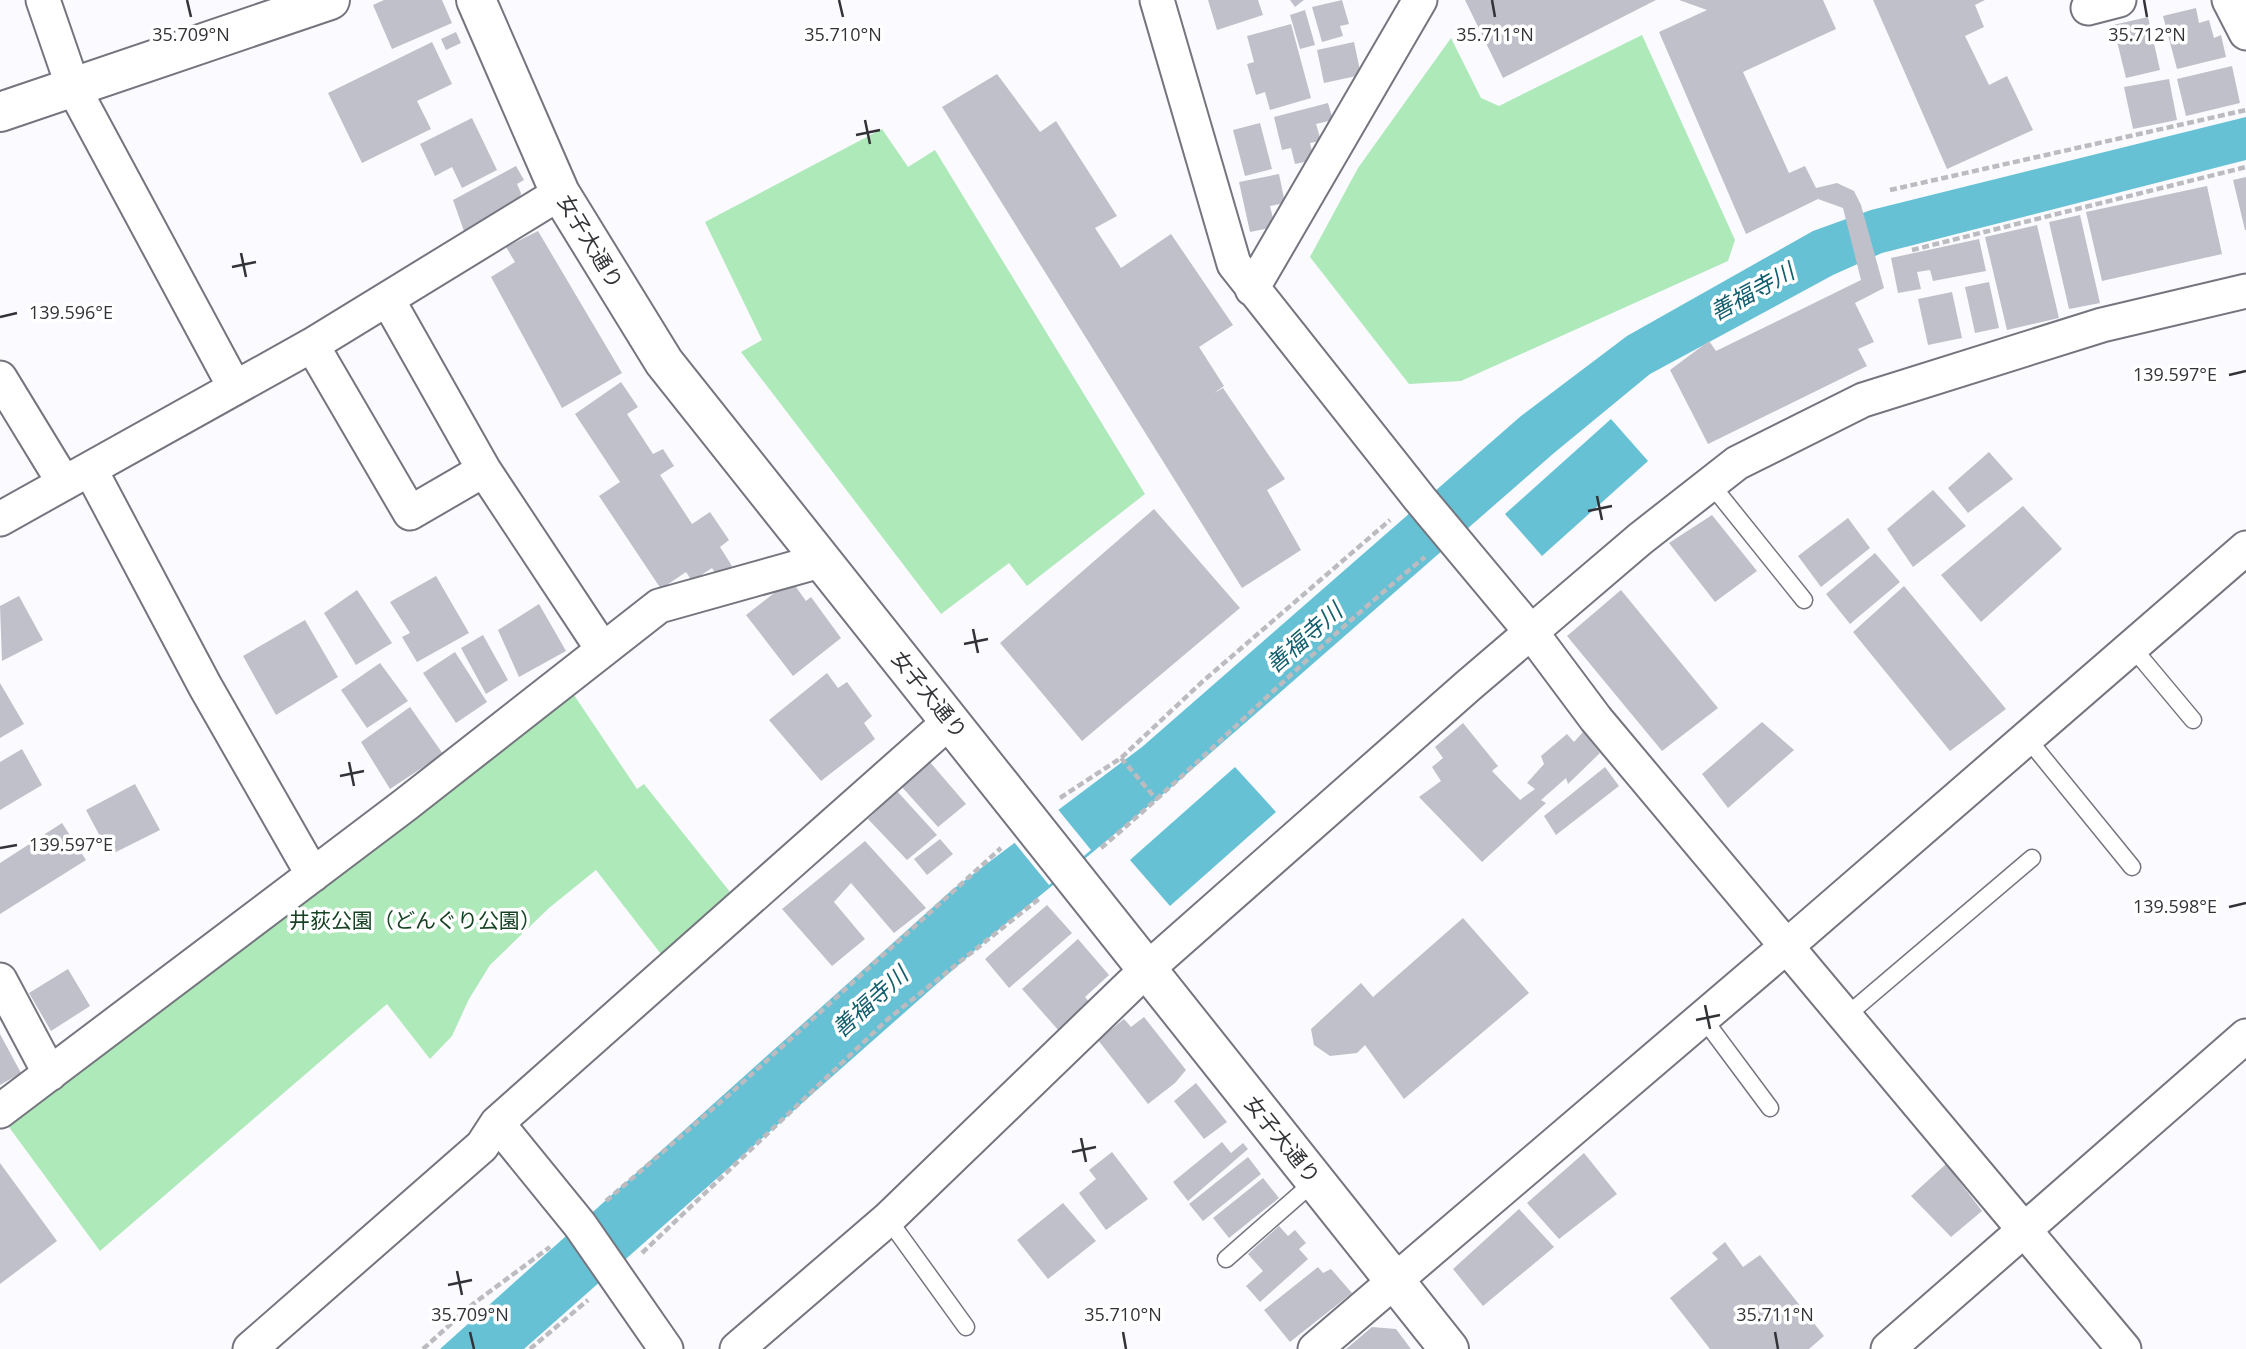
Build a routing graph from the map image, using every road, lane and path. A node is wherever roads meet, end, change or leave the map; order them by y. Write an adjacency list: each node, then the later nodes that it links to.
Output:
1 (43, 0): 8 (street)
2 (330, 0): 8 (main road)
3 (476, 0): 13 (main road, 女子大通り)
4 (1157, 0): 15 (street)
5 (1420, 0): 15 (street)
6 (2229, 0): 7 (street)
7 (2246, 33)
8 (73, 87): 10 (main road); 20 (street)
9 (2246, 110): 12 (path)
10 (0, 112)
11 (2246, 167): 14 (path)
12 (1890, 190)
13 (560, 193): 17 (street); 28 (main road, 女子大通り)
14 (1912, 250)
15 (1252, 289): 24 (street)
16 (2246, 291): 23 (street)
17 (388, 300): 18 (street); 21 (street)
18 (312, 345): 20 (street); 21 (street)
19 (0, 378): 22 (street)
20 (235, 388): 22 (street)
21 (484, 470): 32 (street)
22 (77, 476): 25 (street); 42 (street)
23 (1710, 483): 29 (lane); 30 (street)
24 (1420, 499): 26 (street); 36 (path)
25 (0, 519)
26 (1450, 535): 30 (street); 37 (path)
27 (2246, 548): 31 (street)
28 (820, 561): 32 (street); 34 (main road, 女子大通り)
29 (1804, 600)
30 (1531, 632): 43 (street); 44 (street)
31 (2132, 647): 33 (lane); 35 (street)
32 (603, 650): 42 (street)
33 (2193, 720)
34 (950, 721): 38 (main road, 女子大通り); 52 (street)
35 (2027, 738): 40 (lane); 43 (street)
36 (1121, 758): 37 (path); 38 (path)
37 (1156, 798): 41 (path)
38 (1044, 811): 41 (main road, 女子大通り); 55 (path)
39 (2032, 858): 46 (lane)
40 (2132, 867)
41 (1071, 874): 44 (main road, 女子大通り); 58 (path)
42 (313, 875): 49 (street)
43 (1788, 945): 46 (street); 47 (street)
44 (1146, 970): 53 (main road, 女子大通り); 54 (street)
45 (0, 980): 49 (street)
46 (1846, 1016): 56 (street)
47 (1703, 1018): 50 (lane); 59 (street)
48 (2246, 1036): 56 (street)
49 (50, 1073): 51 (street)
50 (1770, 1108)
51 (0, 1111)
52 (497, 1123): 55 (street); 61 (street)
53 (1315, 1181): 57 (lane); 59 (main road, 女子大通り)
54 (888, 1219): 60 (lane); 65 (street)
55 (581, 1226): 58 (street); 62 (path)
56 (2023, 1229): 68 (street); 69 (street)
57 (1226, 1259)
58 (616, 1275): 63 (path); 64 (street)
59 (1395, 1280): 66 (street); 67 (main road, 女子大通り)
60 (966, 1326)
61 (250, 1349)
62 (423, 1349)
63 (530, 1349)
64 (666, 1349)
65 (737, 1349)
66 (1315, 1349)
67 (1449, 1349)
68 (1888, 1349)
69 (2124, 1349)

